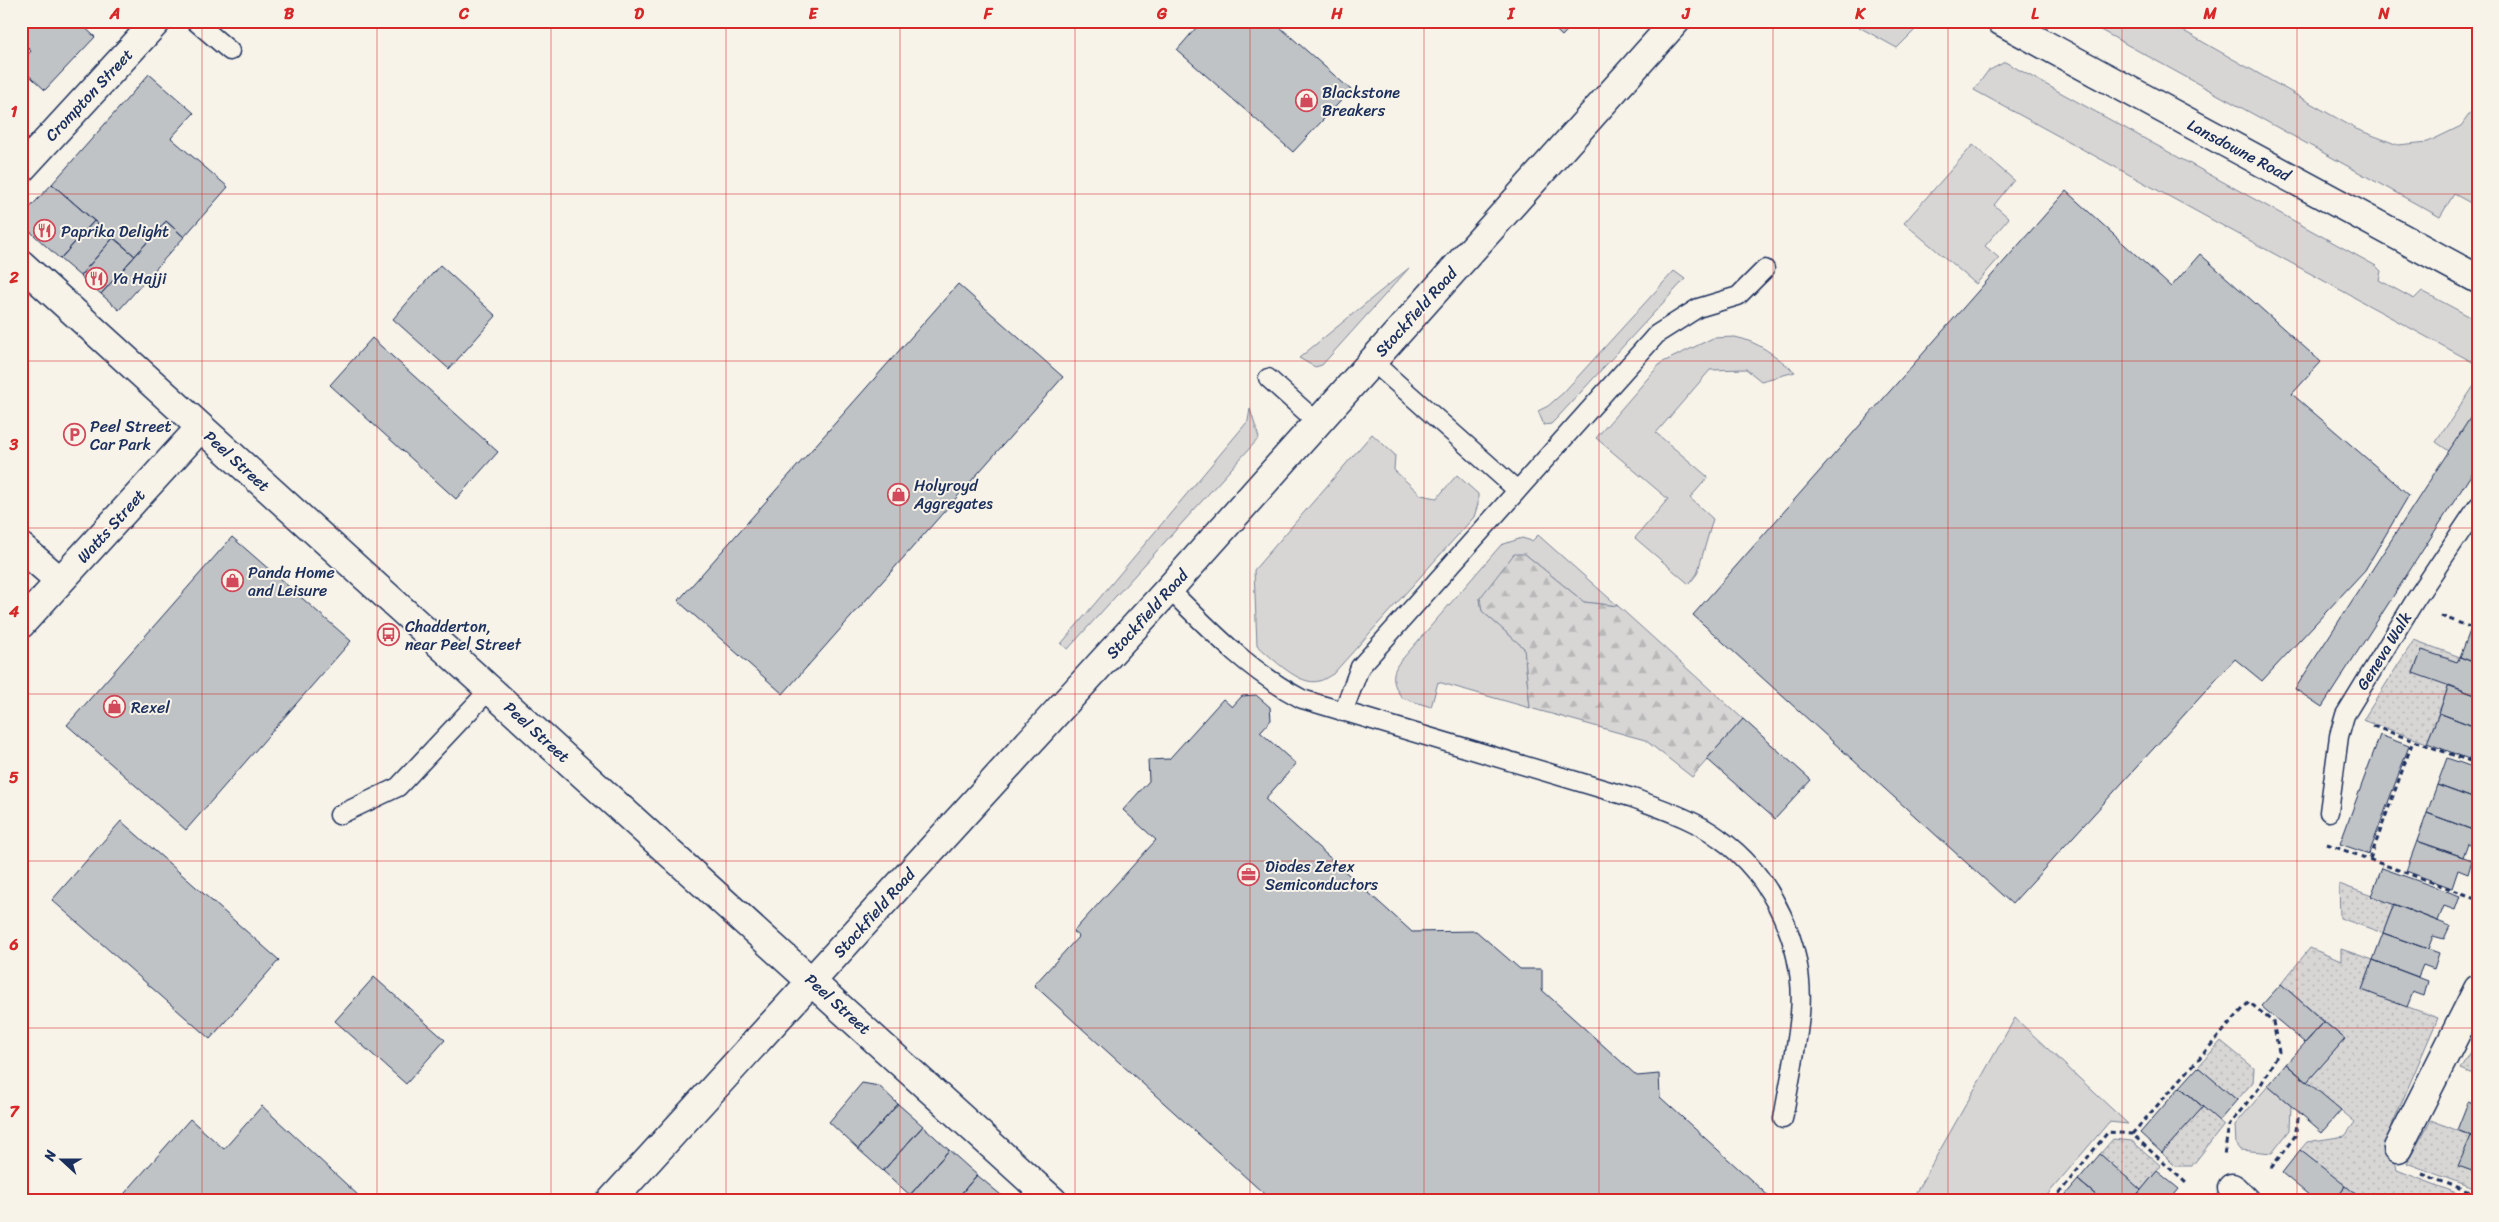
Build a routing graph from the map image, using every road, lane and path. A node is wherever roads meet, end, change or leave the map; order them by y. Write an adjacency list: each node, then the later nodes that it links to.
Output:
1 (157, 21): 6 (street, Crompton Street)
2 (195, 21): 5 (lane)
3 (1676, 21): 10 (street, Stockfield Road)
4 (2001, 21): 9 (street, Lansdowne Road)
5 (230, 51)
6 (21, 168)
7 (21, 264): 13 (street, Peel Street)
8 (1765, 269): 14 (lane)
9 (2478, 279)
10 (1372, 361): 12 (street, Stockfield Road); 14 (lane)
11 (1268, 378): 12 (lane)
12 (1317, 422): 18 (street, Stockfield Road)
13 (200, 428): 17 (street, Watts Street); 22 (street, Peel Street)
14 (1517, 490): 23 (lane)
15 (2478, 506): 19 (lane, Geneva Walk)
16 (21, 547): 17 (street)
17 (60, 581): 20 (street, Watts Street)
18 (1169, 589): 23 (lane); 32 (street, Stockfield Road)
19 (2414, 602): 21 (path); 24 (lane, Geneva Walk)
20 (21, 624)
21 (2478, 630)
22 (490, 690): 28 (lane); 32 (street, Peel Street)
23 (1342, 712): 35 (lane)
24 (2345, 715): 25 (path); 27 (lane, Geneva Walk)
25 (2413, 741): 26 (path); 30 (path)
26 (2478, 764)
27 (2329, 812)
28 (339, 815)
29 (2327, 844): 30 (path)
30 (2370, 859): 31 (path)
31 (2478, 899)
32 (813, 982): 42 (street, Stockfield Road); 43 (street, Peel Street)
33 (2478, 989): 37 (street)
34 (2299, 1113): 39 (path)
35 (1783, 1119)
36 (2132, 1134): 38 (path); 40 (path); 44 (path)
37 (2398, 1148): 41 (path)
38 (2224, 1155)
39 (2271, 1168)
40 (2186, 1183)
41 (2478, 1195)
42 (611, 1201)
43 (1054, 1201)
44 (2053, 1201)

